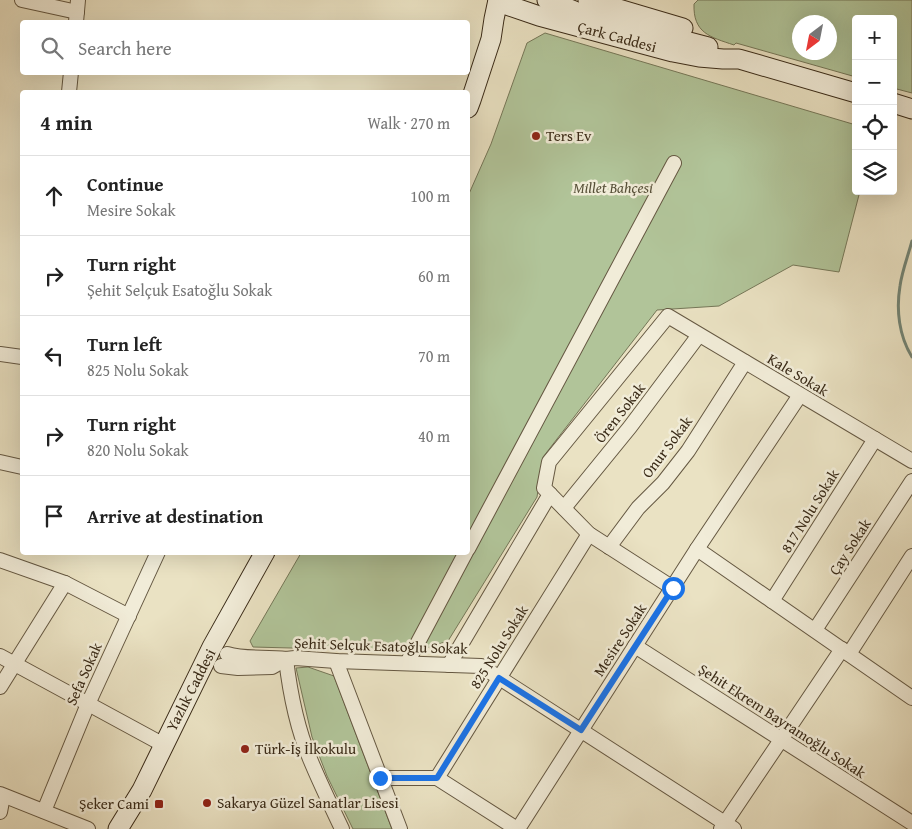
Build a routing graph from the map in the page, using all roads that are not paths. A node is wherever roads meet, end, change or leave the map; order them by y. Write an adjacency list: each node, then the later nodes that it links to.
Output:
1 (22, 0): 5 (street)
2 (546, 0): 6 (main road, Çark Caddesi)
3 (588, 0): 6 (main road)
4 (498, 1): 6 (main road, Çark Caddesi); 10 (main road)
5 (77, 11)
6 (733, 56): 9 (main road, Çark Caddesi)
7 (71, 75): 8 (street)
8 (69, 90)
9 (852, 92)
10 (470, 103)
11 (897, 105): 12 (main road)
12 (912, 109)
13 (674, 163): 27 (street)
14 (699, 335): 17 (street, Kale Sokak); 24 (street, Kale Sokak); 25 (street, Ören Sokak)
15 (0, 354): 16 (street)
16 (20, 357)
17 (745, 362): 18 (street, Kale Sokak); 28 (street, Onur Sokak)
18 (800, 395): 19 (street, Kale Sokak); 29 (street, Mesire Sokak)
19 (875, 439): 20 (street, Kale Sokak); 37 (street, 817 Nolu Sokak)
20 (912, 461)
21 (0, 462): 22 (street)
22 (20, 467)
23 (912, 481): 39 (street, Çay Sokak)
24 (550, 494): 25 (street); 48 (street)
25 (564, 508): 26 (street)
26 (588, 534): 28 (street); 49 (street, 825 Nolu Sokak)
27 (470, 545)
28 (609, 547): 36 (street)
29 (698, 549): 36 (street, Mesire Sokak); 37 (street)
30 (157, 555): 38 (street, Sefa Sokak)
31 (263, 555): 55 (main road, Yazlık Caddesi)
32 (464, 555): 43 (street)
33 (912, 556): 41 (street)
34 (2, 564): 35 (street)
35 (65, 583): 38 (street); 47 (street)
36 (673, 588): 40 (street, Mesire Sokak)
37 (772, 601): 39 (street)
38 (128, 616): 52 (street, Sefa Sokak)
39 (815, 630): 41 (street)
40 (635, 646): 53 (street, Mesire Sokak); 54 (street, Şehit Ekrem Bayramoğlu Sokak)
41 (845, 652): 51 (street); 54 (street)
42 (0, 656): 47 (street)
43 (410, 658): 46 (street, Şehit Selçuk Esatoğlu Sokak); 48 (street, Şehit Selçuk Esatoğlu Sokak)
44 (286, 659): 45 (street, Şehit Selçuk Esatoğlu Sokak); 46 (street, Şehit Selçuk Esatoğlu Sokak); 66 (street)
45 (224, 660)
46 (336, 661): 56 (street)
47 (14, 664): 50 (street); 52 (street)
48 (450, 665): 49 (street, Şehit Selçuk Esatoğlu Sokak)
49 (499, 678): 53 (street, Şehit Selçuk Esatoğlu Sokak); 57 (street, 825 Nolu Sokak)
50 (0, 687)
51 (912, 697)
52 (88, 704): 55 (street); 59 (street, Sefa Sokak)
53 (581, 730): 62 (street, Şehit Selçuk Esatoğlu Sokak); 68 (street, Mesire Sokak)
54 (781, 740): 61 (street, Şehit Ekrem Bayramoğlu Sokak); 62 (street)
55 (164, 745): 65 (main road, Yazlık Caddesi)
56 (380, 778): 57 (street); 67 (street)
57 (437, 778): 68 (street)
58 (2, 795): 59 (street); 60 (street)
59 (38, 809): 63 (street); 64 (street)
60 (0, 812)
61 (912, 823)
62 (727, 827)
63 (74, 829)
64 (88, 829)
65 (118, 829)
66 (342, 829)
67 (400, 829)
68 (518, 829)

